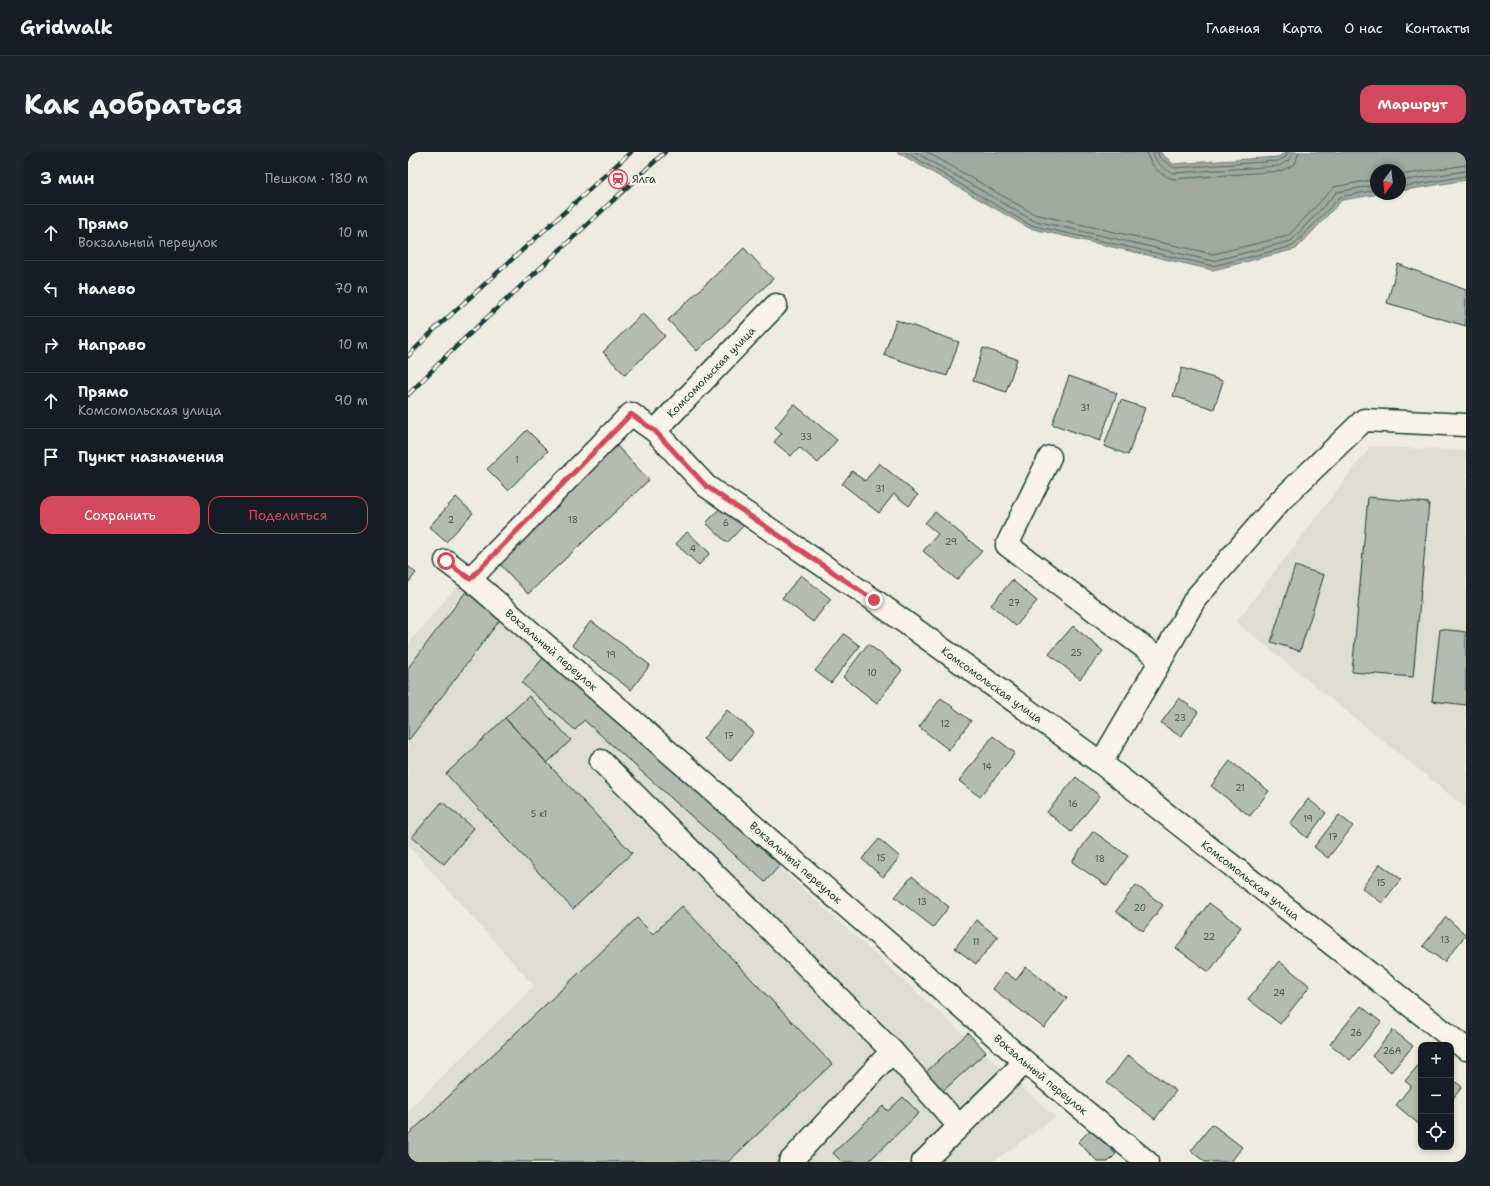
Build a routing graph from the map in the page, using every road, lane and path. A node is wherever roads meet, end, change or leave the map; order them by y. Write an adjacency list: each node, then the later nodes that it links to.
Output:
1 (776, 305): 3 (street, Комсомольская улица)
2 (1466, 425): 7 (street)
3 (655, 431): 6 (street); 9 (street, Комсомольская улица)
4 (1050, 457): 7 (street)
5 (446, 561): 6 (street, Вокзальный переулок)
6 (470, 579): 12 (street, Вокзальный переулок)
7 (1161, 660): 9 (street)
8 (601, 761): 11 (street)
9 (1101, 763): 10 (street, Комсомольская улица)
10 (1466, 1049)
11 (892, 1051): 13 (street); 14 (street)
12 (1025, 1062): 13 (street); 16 (street, Вокзальный переулок)
13 (959, 1126): 15 (street)
14 (790, 1162)
15 (923, 1162)
16 (1147, 1162)

